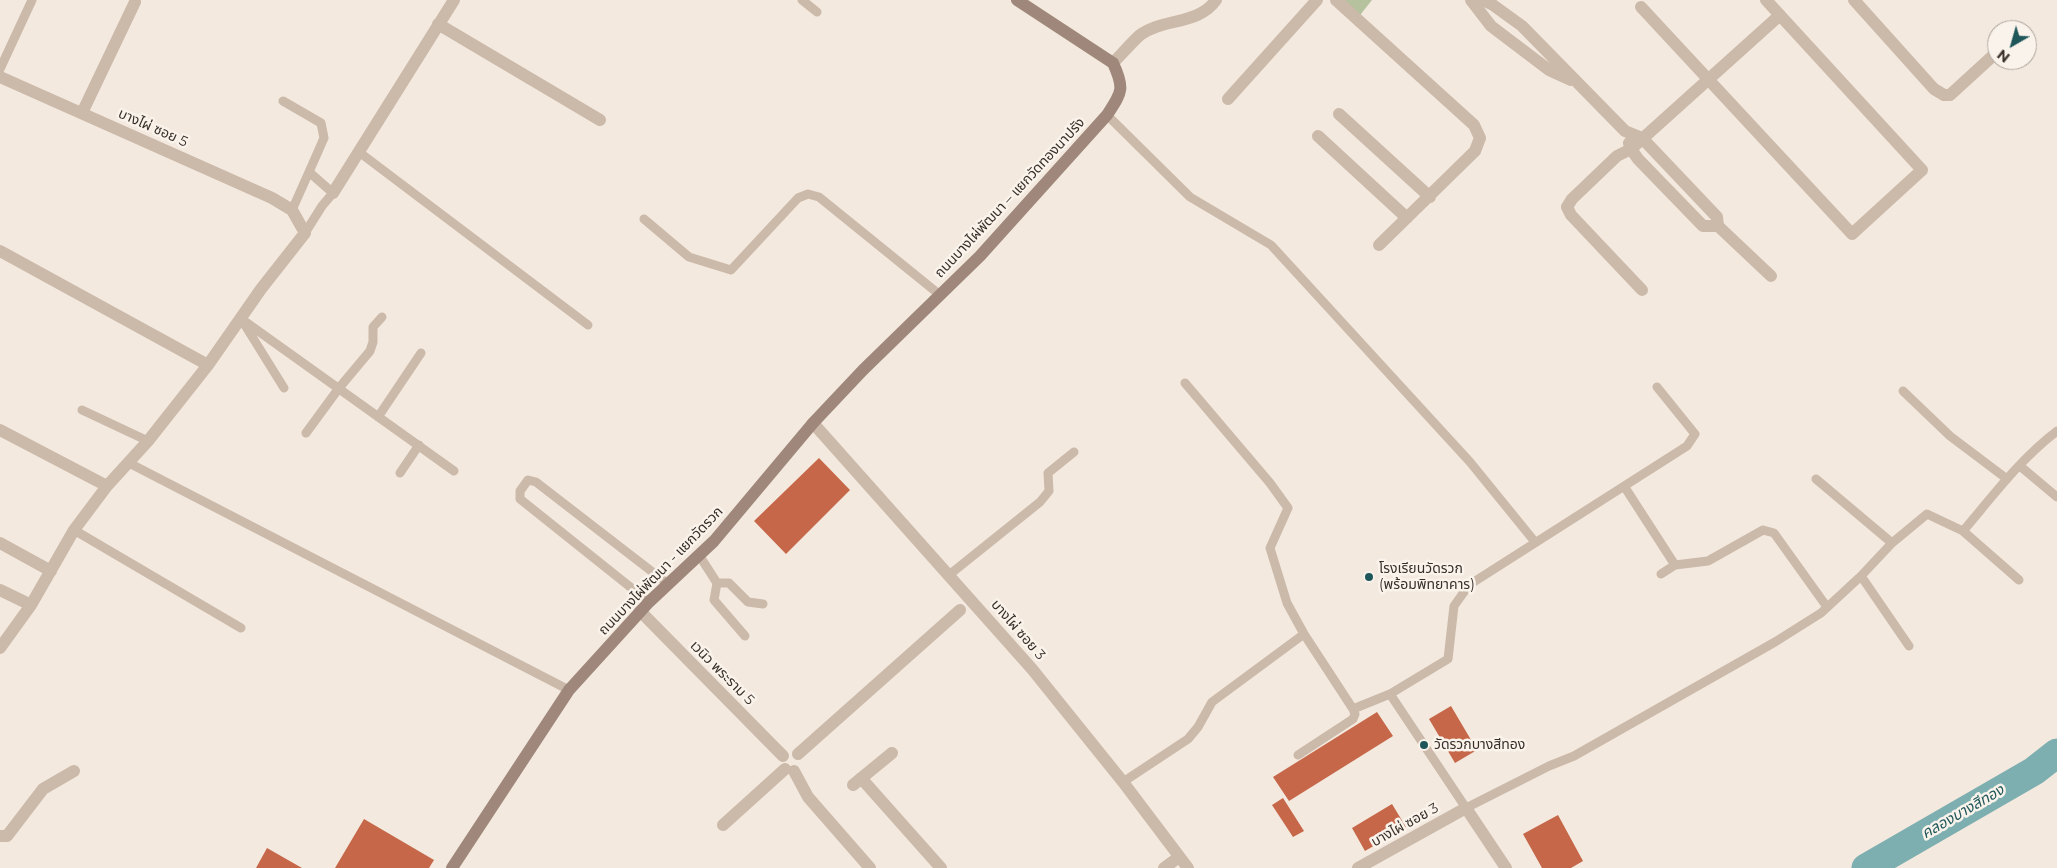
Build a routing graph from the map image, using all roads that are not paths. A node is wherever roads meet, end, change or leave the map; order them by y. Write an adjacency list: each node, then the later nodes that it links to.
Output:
1 (32, 0): 19 (lane)
2 (454, 0): 16 (street)
3 (802, 0): 14 (lane)
4 (1016, 0): 18 (street)
5 (1216, 0): 18 (street)
6 (1317, 0): 23 (street)
7 (1336, 0): 36 (street)
8 (1471, 0): 22 (street)
9 (1483, 0): 22 (street)
10 (1766, 0): 15 (street)
11 (1854, 0): 17 (street)
12 (135, 2): 25 (street)
13 (1641, 7): 21 (street)
14 (817, 12)
15 (1780, 15): 21 (street); 21 (street)
16 (438, 24): 28 (street); 33 (street)
17 (1987, 61)
18 (1113, 63): 27 (street, ถนนบางไผ่พัฒนา – แยกวัดทองนาปรัง)
19 (0, 69)
20 (0, 77): 25 (street, บางไผ่ ซอย 5)
21 (1708, 81): 31 (street)
22 (1580, 84): 29 (street)
23 (1228, 99)
24 (283, 101): 34 (lane)
25 (82, 113): 37 (street, บางไผ่ ซอย 5)
26 (1339, 114): 36 (street)
27 (1108, 115): 46 (street, ถนนบางไผ่พัฒนา – แยกวัดทองนาปรัง); 77 (lane)
28 (600, 120)
29 (1625, 131): 31 (street); 32 (street)
30 (1318, 136): 38 (street)
31 (1642, 138): 32 (street); 40 (street)
32 (1630, 149): 40 (street); 45 (street)
33 (359, 152): 35 (street); 49 (lane)
34 (309, 172): 35 (lane); 37 (lane)
35 (333, 193): 41 (lane)
36 (1430, 197): 38 (street)
37 (292, 210): 41 (street)
38 (1407, 218): 42 (street)
39 (644, 219): 46 (lane)
40 (1718, 226): 44 (street)
41 (305, 233): 48 (street)
42 (1379, 245)
43 (0, 251): 51 (street)
44 (1771, 276)
45 (1642, 290)
46 (940, 295): 59 (street, ถนนบางไผ่พัฒนา – แยกวัดทองนาปรัง)
47 (382, 317): 55 (lane)
48 (240, 318): 51 (street); 54 (lane); 55 (lane)
49 (588, 325)
50 (421, 353): 58 (lane)
51 (208, 365): 63 (street)
52 (1184, 383): 96 (lane)
53 (1657, 386): 73 (lane)
54 (284, 388)
55 (339, 388): 58 (lane); 62 (lane)
56 (1903, 391): 71 (lane)
57 (82, 410): 63 (lane)
58 (378, 417): 64 (lane)
59 (813, 424): 80 (street, ถนนบางไผ่พัฒนา - แยกวัดรวก); 84 (street, บางไผ่ ซอย 3)
60 (0, 430): 72 (street)
61 (2057, 431): 67 (lane)
62 (306, 433)
63 (148, 441): 66 (street)
64 (419, 445): 68 (lane); 69 (lane)
65 (1074, 452): 84 (lane)
66 (129, 463): 72 (street); 100 (lane)
67 (2020, 466): 71 (lane); 74 (lane)
68 (454, 471)
69 (400, 474)
70 (1816, 479): 79 (lane)
71 (2007, 479): 76 (lane)
72 (107, 486): 75 (street)
73 (1624, 486): 77 (lane); 81 (lane)
74 (2057, 497)
75 (74, 530): 82 (street); 95 (lane)
76 (1963, 531): 79 (lane); 86 (lane)
77 (1535, 542): 101 (lane)
78 (0, 543): 82 (street)
79 (1892, 543): 85 (lane)
80 (699, 555): 87 (lane); 88 (street, ถนนบางไผ่พัฒนา - แยกวัดรวก)
81 (1675, 565): 83 (lane); 93 (lane)
82 (51, 571): 91 (street)
83 (1661, 574)
84 (949, 575): 109 (street, บางไผ่ ซอย 3)
85 (1861, 576): 93 (lane); 98 (lane)
86 (2019, 580)
87 (716, 583): 90 (lane); 97 (lane)
88 (668, 584): 92 (street, ถนนบางไผ่พัฒนา - แยกวัดรวก); 92 (lane)
89 (0, 590): 91 (street)
90 (763, 604)
91 (31, 605): 99 (street)
92 (645, 606): 100 (street, ถนนบางไผ่พัฒนา - แยกวัดรวก); 106 (street, เวนิว พระราม 5)
93 (1827, 607): 110 (lane)
94 (960, 610): 104 (street)
95 (241, 628)
96 (1304, 634): 102 (lane); 109 (lane)
97 (745, 636)
98 (1909, 646)
99 (0, 648)
100 (569, 690): 114 (street, ถนนบางไผ่พัฒนา - แยกวัดรวก)
101 (1390, 694): 102 (lane); 110 (lane)
102 (1353, 709): 105 (lane)
103 (892, 753): 116 (street)
104 (798, 754): 106 (street); 107 (street)
105 (1298, 755)
106 (783, 756): 107 (street)
107 (789, 770): 111 (street); 115 (street)
108 (74, 771): 112 (street)
109 (1123, 782): 113 (street, บางไผ่ ซอย 3)
110 (1466, 808): 119 (street, บางไผ่ ซอย 3); 120 (street)
111 (723, 824)
112 (0, 836)
113 (1179, 856): 117 (street); 118 (street, บางไผ่ ซอย 3)
114 (452, 868)
115 (870, 868)
116 (941, 868)
117 (1164, 868)
118 (1188, 868)
119 (1358, 868)
120 (1506, 868)

